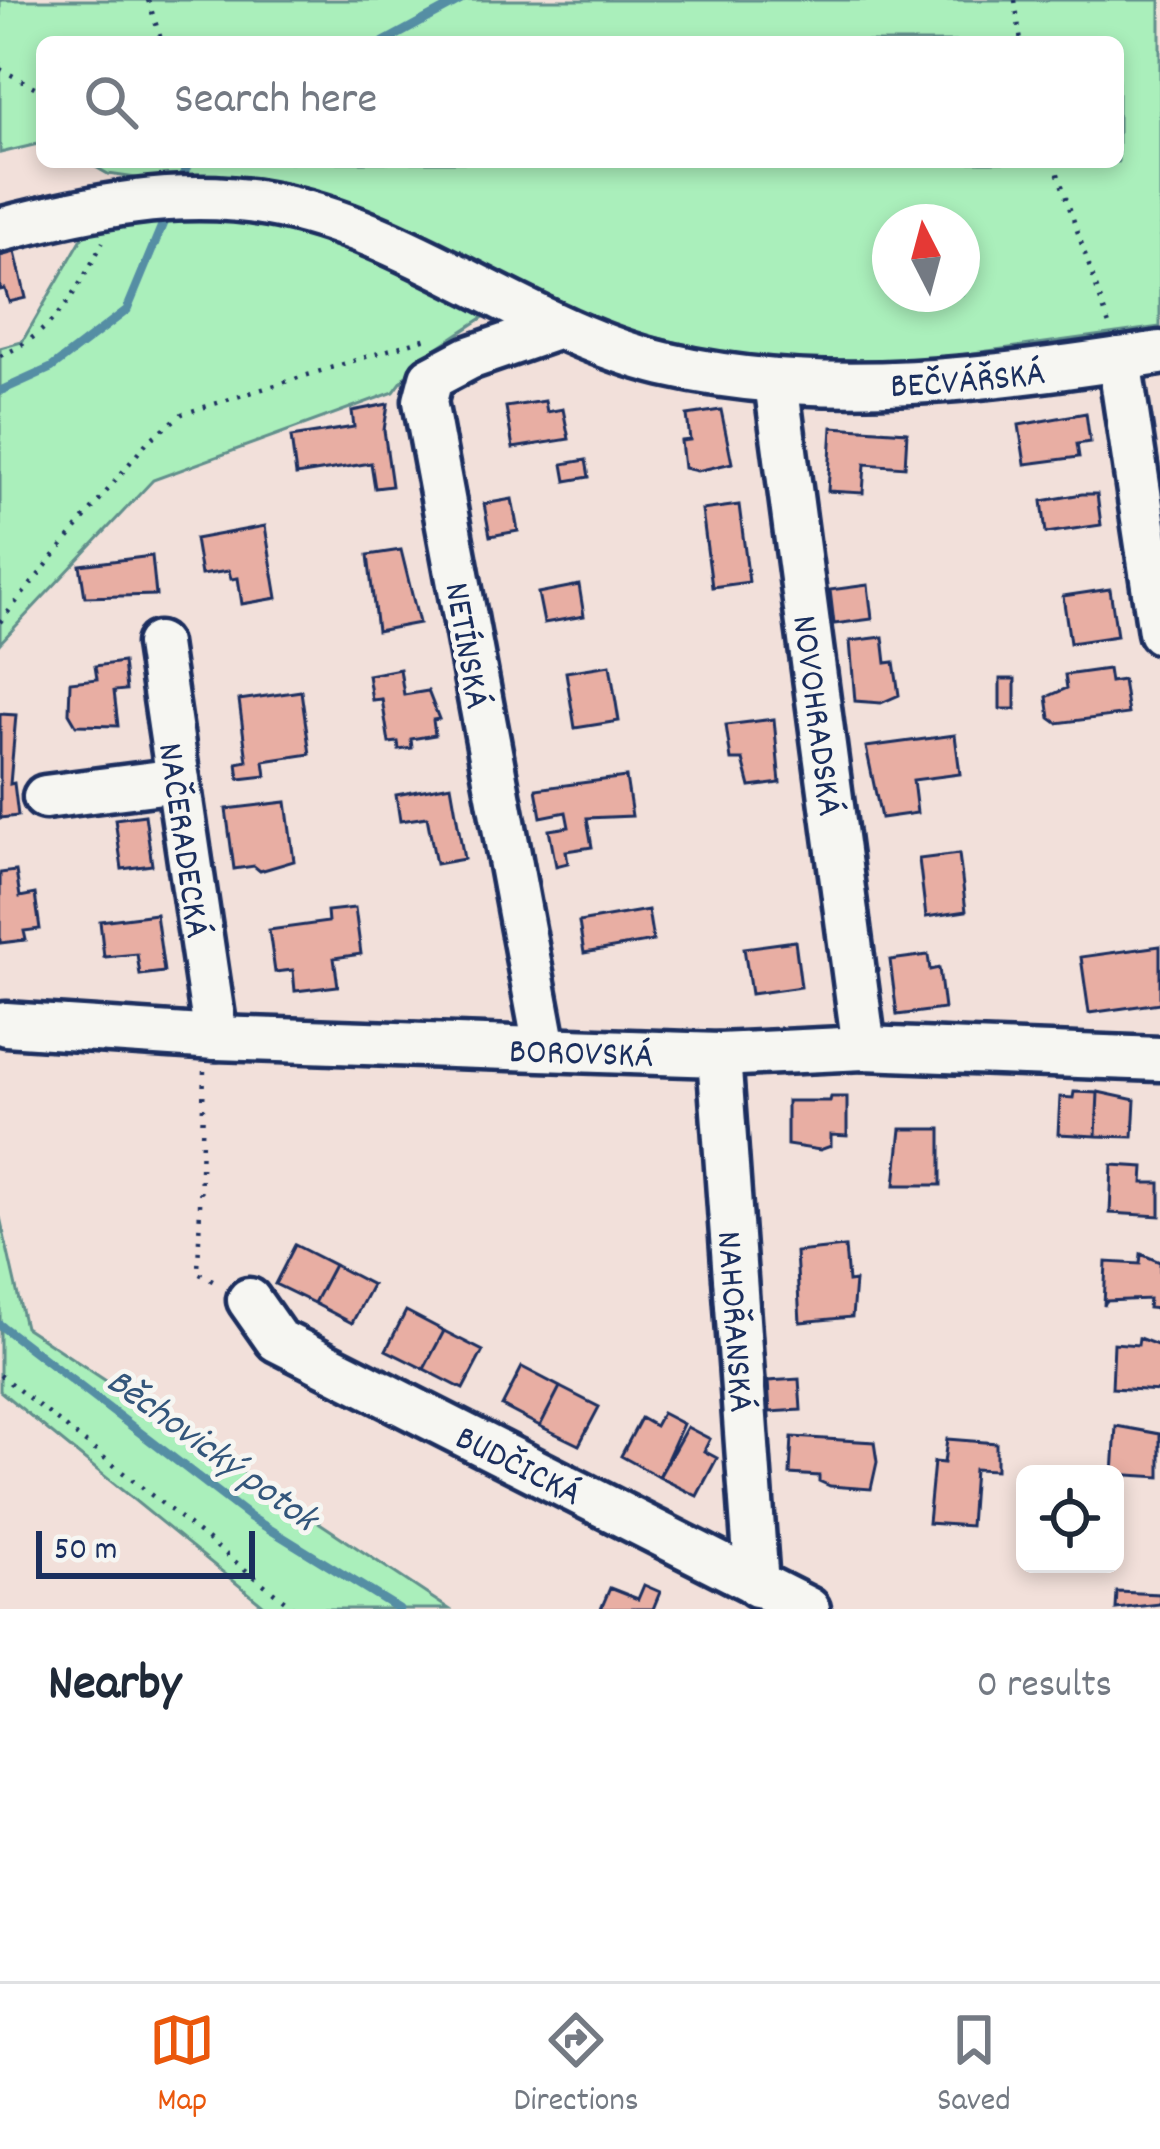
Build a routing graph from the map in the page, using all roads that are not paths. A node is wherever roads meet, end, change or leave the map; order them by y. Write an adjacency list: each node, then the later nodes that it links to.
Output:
1 (0, 230): 2 (street, BEČVÁŘSKÁ)
2 (560, 327): 4 (street, BEČVÁŘSKÁ); 11 (street, NETÍNSKÁ)
3 (1139, 356): 4 (street, BEČVÁŘSKÁ); 5 (street)
4 (776, 382): 12 (street, NOVOHRADSKÁ)
5 (1160, 632)
6 (158, 644): 7 (street, NAČERADECKÁ)
7 (178, 780): 8 (street); 10 (street, NAČERADECKÁ)
8 (45, 797)
9 (6, 1024): 10 (street, BOROVSKÁ)
10 (217, 1038): 11 (street, BOROVSKÁ)
11 (545, 1048): 13 (street, BOROVSKÁ)
12 (864, 1048): 13 (street, BOROVSKÁ); 14 (street, BOROVSKÁ)
13 (719, 1055): 16 (street, NAHOŘANSKÁ)
14 (1160, 1059)
15 (249, 1300): 16 (street, BUDČICKÁ)
16 (757, 1585): 17 (street, BUDČICKÁ)
17 (808, 1609)

